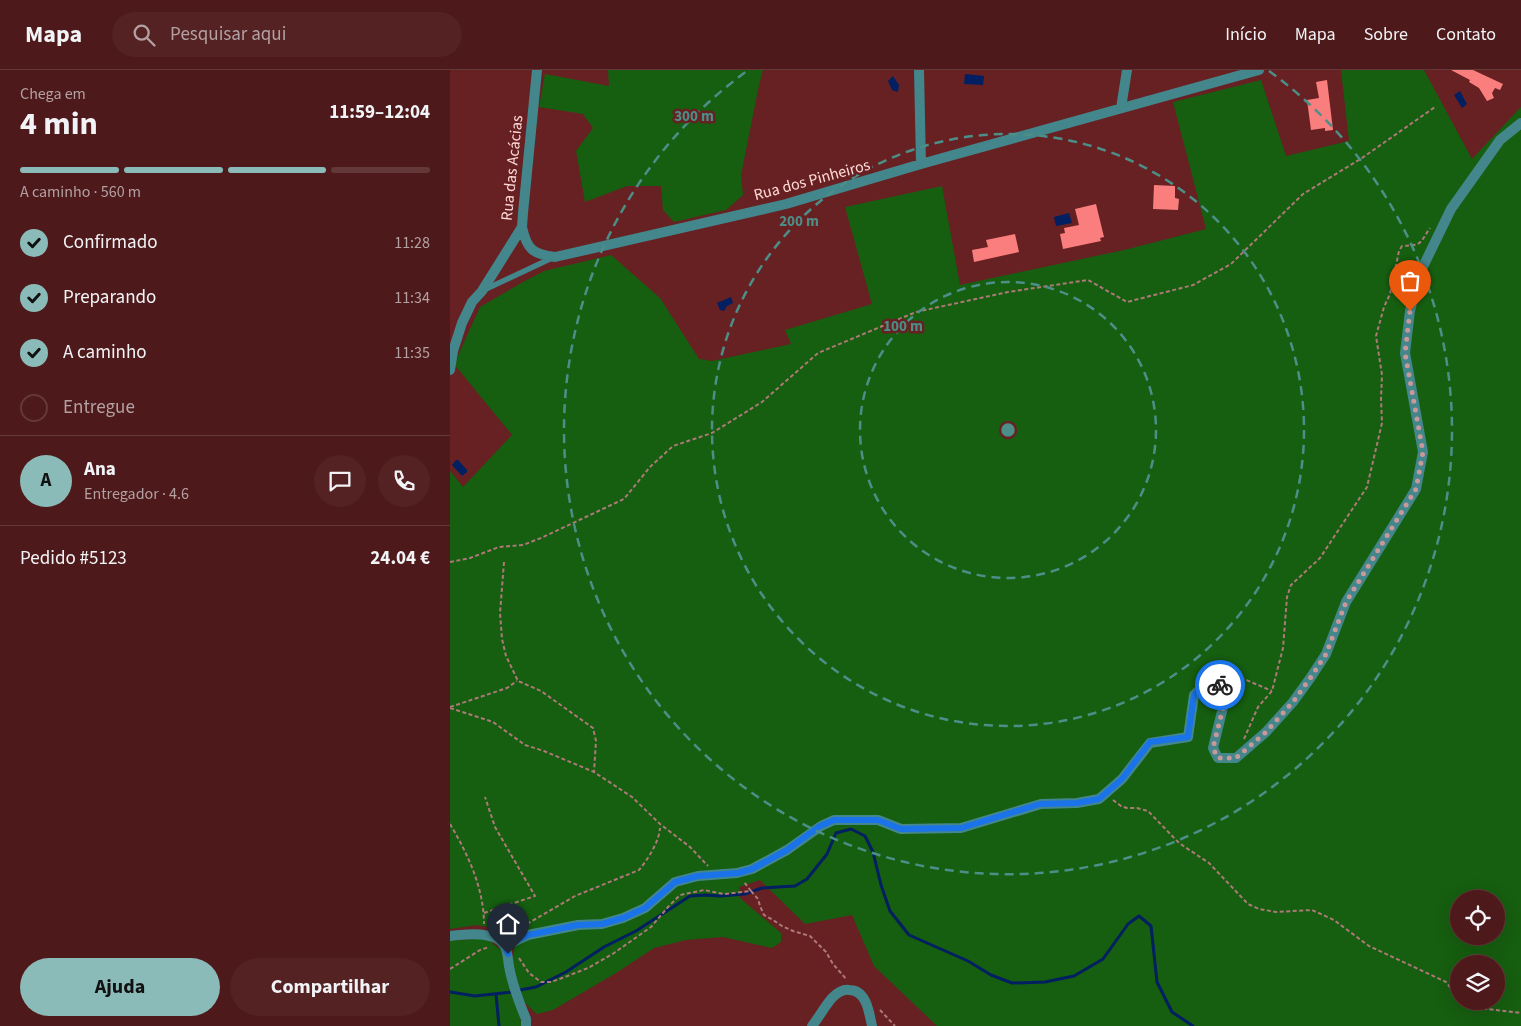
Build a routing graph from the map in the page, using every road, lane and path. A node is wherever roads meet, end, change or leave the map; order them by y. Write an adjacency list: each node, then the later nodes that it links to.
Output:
1 (537, 70): 10 (street, Rua das Acácias)
2 (919, 70): 8 (street)
3 (1127, 70): 6 (street)
4 (1259, 70): 6 (street, Rua dos Pinheiros)
5 (1435, 107): 14 (path)
6 (1122, 108): 8 (street, Rua dos Pinheiros)
7 (1521, 123): 20 (street)
8 (920, 164): 11 (street, Rua dos Pinheiros)
9 (1432, 226): 18 (path)
10 (522, 227): 11 (street, Rua dos Pinheiros); 12 (street, Rua das Acácias)
11 (555, 257): 12 (lane)
12 (482, 290): 13 (street, Rua das Acácias)
13 (450, 370)
14 (450, 562)
15 (504, 562): 17 (path)
16 (1204, 675): 18 (path)
17 (518, 681): 19 (path); 21 (path)
18 (1272, 691): 20 (path)
19 (450, 708): 21 (path)
20 (1242, 754): 22 (street)
21 (594, 772): 27 (path)
22 (1105, 794): 26 (street); 35 (path)
23 (486, 797): 29 (path)
24 (450, 824): 29 (path)
25 (660, 828): 30 (path)
26 (738, 873): 27 (street); 28 (path)
27 (716, 874): 33 (street)
28 (751, 891): 33 (path); 36 (path)
29 (484, 913): 31 (path)
30 (521, 928)
31 (484, 934): 32 (street); 33 (street)
32 (450, 936)
33 (503, 944): 34 (path); 40 (street)
34 (450, 970)
35 (1450, 987)
36 (859, 992): 41 (street); 42 (street)
37 (878, 1009): 43 (path)
38 (1496, 1010): 39 (path)
39 (1521, 1013)
40 (526, 1026)
41 (812, 1026)
42 (872, 1026)
43 (894, 1026)

